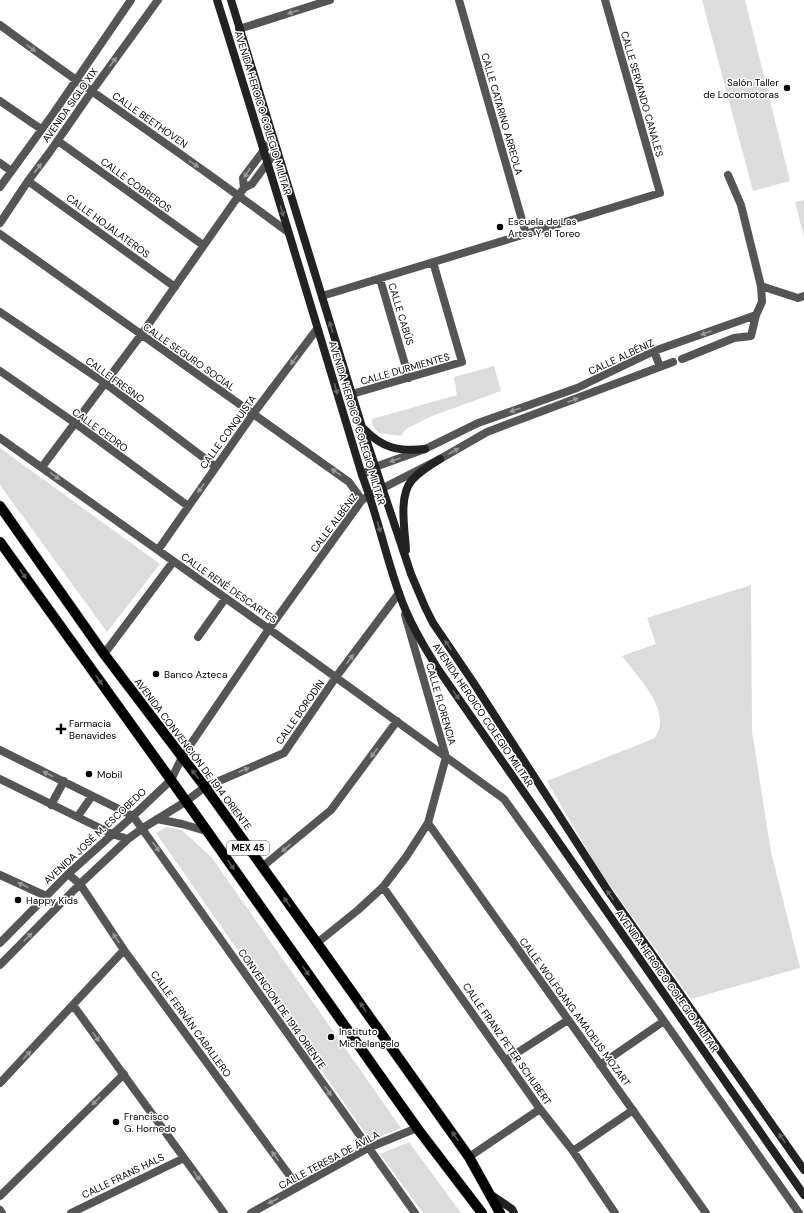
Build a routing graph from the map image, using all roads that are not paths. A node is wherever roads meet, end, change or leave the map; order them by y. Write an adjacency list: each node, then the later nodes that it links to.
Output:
1 (132, 0): 10 (street, AVENIDA SIGLO XIX)
2 (158, 0): 11 (street, AVENIDA SIGLO XIX, one-way to 2)
3 (217, 0): 16 (street, AVENIDA HEROICO COLEGIO MILITAR)
4 (231, 0): 9 (street, AVENIDA HEROICO COLEGIO MILITAR)
5 (330, 0): 9 (street, one-way to 9)
6 (459, 0): 29 (street, CALLE CATARINO ARREOLA)
7 (605, 0): 29 (street, CALLE SERVANDO CANALES)
8 (0, 25): 10 (street, CALLE BEETHOVEN, one-way to 10)
9 (239, 29): 14 (street, AVENIDA HEROICO COLEGIO MILITAR)
10 (75, 80): 11 (street, CALLE BEETHOVEN); 13 (street, AVENIDA SIGLO XIX)
11 (92, 91): 15 (street, AVENIDA SIGLO XIX); 25 (street, CALLE BEETHOVEN, one-way to 25)
12 (0, 100): 13 (street)
13 (41, 129): 20 (street, AVENIDA SIGLO XIX)
14 (273, 138): 16 (street); 17 (street, AVENIDA HEROICO COLEGIO MILITAR)
15 (58, 141): 22 (street, AVENIDA SIGLO XIX, one-way to 15); 30 (street, CALLE COBREROS)
16 (264, 149): 18 (street, AVENIDA HEROICO COLEGIO MILITAR); 24 (street, one-way to 24)
17 (277, 150): 18 (street); 35 (street, AVENIDA HEROICO COLEGIO MILITAR)
18 (268, 162): 24 (street); 27 (street, AVENIDA HEROICO COLEGIO MILITAR, one-way to 27)
19 (0, 163): 20 (street)
20 (11, 170): 23 (street, AVENIDA SIGLO XIX)
21 (728, 175): 33 (street)
22 (28, 181): 26 (street, AVENIDA SIGLO XIX); 34 (street, CALLE HOJALATEROS)
23 (0, 187)
24 (244, 188): 25 (street)
25 (238, 195): 27 (street, CALLE BEETHOVEN); 30 (street)
26 (0, 223)
27 (288, 232): 40 (street, AVENIDA HEROICO COLEGIO MILITAR)
28 (0, 234): 41 (street, CALLE SEGURO SOCIAL)
29 (526, 234): 31 (street)
30 (203, 245): 34 (street)
31 (433, 262): 32 (street); 48 (street, CALLE DURMIENTES)
32 (380, 279): 35 (street); 48 (street, CALLE CABÚS)
33 (761, 286): 36 (street); 38 (street)
34 (175, 287): 41 (street)
35 (322, 296): 50 (street, AVENIDA HEROICO COLEGIO MILITAR, one-way to 35)
36 (804, 296)
37 (0, 312): 49 (street, CALLE FRESNO)
38 (756, 315): 39 (street, CALLE ALBÉNIZ); 42 (street)
39 (722, 327): 42 (street); 43 (street, CALLE ALBÉNIZ, one-way to 43)
40 (318, 329): 51 (street, CALLE CONQUISTA, one-way to 51); 60 (street, AVENIDA HEROICO COLEGIO MILITAR, one-way to 60)
41 (141, 335): 49 (street); 51 (street, CALLE SEGURO SOCIAL)
42 (728, 342): 44 (street)
43 (654, 351): 46 (street); 55 (street, CALLE ALBÉNIZ, one-way to 55)
44 (682, 359)
45 (673, 362): 46 (street, CALLE ALBÉNIZ)
46 (660, 367): 56 (street, CALLE ALBÉNIZ, one-way to 46)
47 (0, 371): 52 (street, CALLE CEDRO)
48 (409, 378): 50 (street, CALLE DURMIENTES)
49 (105, 383): 52 (street); 58 (street, CALLE FRESNO)
50 (352, 394): 53 (street, AVENIDA HEROICO COLEGIO MILITAR)
51 (252, 414): 58 (street, CALLE CONQUISTA); 63 (street, CALLE SEGURO SOCIAL, one-way to 51)
52 (75, 423): 57 (street); 65 (street, CALLE CEDRO)
53 (362, 427): 55 (street); 59 (street, AVENIDA HEROICO COLEGIO MILITAR)
54 (0, 438): 57 (street, CALLE RENÉ DESCARTES)
55 (425, 449): 59 (street, CALLE ALBÉNIZ, one-way to 59)
56 (440, 459): 61 (street, CALLE ALBÉNIZ); 69 (street)
57 (42, 467): 67 (street, CALLE RENÉ DESCARTES, one-way to 67)
58 (216, 467): 65 (street, CALLE CONQUISTA, one-way to 65)
59 (375, 467): 60 (street, CALLE ALBÉNIZ); 61 (street, AVENIDA HEROICO COLEGIO MILITAR)
60 (362, 475): 62 (street, AVENIDA HEROICO COLEGIO MILITAR)
61 (383, 488): 62 (street, CALLE ALBÉNIZ); 69 (street, AVENIDA HEROICO COLEGIO MILITAR)
62 (370, 495): 63 (street, CALLE ALBÉNIZ); 70 (street, AVENIDA HEROICO COLEGIO MILITAR, one-way to 70)
63 (362, 500): 72 (street, CALLE ALBÉNIZ)
64 (0, 506): 74 (main road, AVENIDA CONVENCIÓN DE 1914 ORIENTE / MEX 45)
65 (188, 506): 67 (street, CALLE CONQUISTA)
66 (0, 542): 81 (main road, MEX 45, one-way to 81)
67 (158, 550): 68 (street, CALLE RENÉ DESCARTES)
68 (173, 562): 71 (street, CALLE RENÉ DESCARTES); 74 (street)
69 (408, 564): 119 (street, AVENIDA HEROICO COLEGIO MILITAR, one-way to 69)
70 (399, 593): 75 (street, CALLE BORODÍN, one-way to 70); 78 (street, CALLE FLORENCIA); 122 (street, AVENIDA HEROICO COLEGIO MILITAR, one-way to 122)
71 (225, 599): 72 (street, CALLE RENÉ DESCARTES); 73 (street)
72 (269, 629): 75 (street, CALLE RENÉ DESCARTES); 79 (street, CALLE ALBÉNIZ)
73 (198, 637)
74 (104, 654): 79 (main road, AVENIDA CONVENCIÓN DE 1914 ORIENTE / MEX 45)
75 (336, 677): 76 (street, CALLE RENÉ DESCARTES); 83 (street, CALLE BORODÍN, one-way to 75)
76 (397, 722): 78 (street, CALLE RENÉ DESCARTES); 95 (street, one-way to 95)
77 (0, 750): 82 (street, one-way to 77)
78 (446, 756): 90 (street, CALLE FLORENCIA); 107 (street)
79 (182, 757): 81 (street, CALLE ALBÉNIZ); 83 (main road, AVENIDA CONVENCIÓN DE 1914 ORIENTE / MEX 45, one-way to 79)
80 (0, 779): 86 (street)
81 (171, 780): 85 (main road, MEX 45); 88 (street, AVENIDA JOSÉ M. ESCOBEDO)
82 (64, 782): 84 (street); 86 (street)
83 (204, 787): 85 (street, CALLE BORODÍN); 95 (main road, AVENIDA CONVENCIÓN DE 1914 ORIENTE / MEX 45)
84 (92, 796): 87 (street); 88 (street)
85 (185, 802): 89 (street); 92 (main road, MEX 45)
86 (51, 805): 87 (street)
87 (78, 816): 93 (street)
88 (133, 816): 91 (street, CONVENCION DE 1914 ORIENTE); 93 (street, AVENIDA JOSÉ M. ESCOBEDO)
89 (157, 819): 91 (street); 92 (street)
90 (428, 823): 99 (street, CALLE FLORENCIA); 106 (street, CALLE WOLFGANG AMADEUS MOZART)
91 (143, 828): 94 (street); 115 (street, CONVENCION DE 1914 ORIENTE, one-way to 115)
92 (206, 831): 114 (main road, MEX 45, one-way to 114)
93 (112, 834): 94 (street); 96 (street, AVENIDA JOSÉ M. ESCOBEDO)
94 (128, 839): 98 (street)
95 (262, 868): 102 (main road, AVENIDA CONVENCIÓN DE 1914 ORIENTE / MEX 45, one-way to 95)
96 (68, 874): 98 (street, CALLE FERNÁN CABALLERO); 100 (street, AVENIDA JOSÉ M. ESCOBEDO)
97 (0, 875): 100 (street, one-way to 97)
98 (80, 884): 103 (street, CALLE FERNÁN CABALLERO, one-way to 98); 104 (street, one-way to 98)
99 (382, 887): 102 (street, CALLE FLORENCIA); 108 (street, CALLE FRANZ PETER SCHUBERT)
100 (46, 896): 101 (street, AVENIDA JOSÉ M. ESCOBEDO)
101 (0, 943)
102 (317, 943): 117 (main road, AVENIDA CONVENCIÓN DE 1914 ORIENTE / MEX 45, one-way to 102)
103 (124, 950): 105 (street); 120 (street, CALLE FERNÁN CABALLERO, one-way to 103)
104 (1, 961)
105 (73, 1005): 110 (street, one-way to 110); 111 (street, one-way to 105)
106 (568, 1020): 108 (street); 109 (street, CALLE WOLFGANG AMADEUS MOZART)
107 (664, 1021): 109 (street); 135 (street)
108 (506, 1060): 112 (street, CALLE FRANZ PETER SCHUBERT)
109 (600, 1065): 113 (street, CALLE WOLFGANG AMADEUS MOZART)
110 (124, 1074): 118 (street); 123 (street, one-way to 123)
111 (0, 1084)
112 (540, 1109): 116 (street, CALLE FRANZ PETER SCHUBERT); 117 (street)
113 (633, 1110): 116 (street); 134 (street, CALLE WOLFGANG AMADEUS MOZART)
114 (417, 1128): 115 (street, CALLE TERESA DE ÁVILA); 125 (main road, MEX 45)
115 (368, 1148): 120 (street, CALLE TERESA DE ÁVILA); 130 (street, CONVENCION DE 1914 ORIENTE)
116 (573, 1151): 133 (street, CALLE FRANZ PETER SCHUBERT)
117 (469, 1157): 121 (main road, AVENIDA CONVENCIÓN DE 1914 ORIENTE / MEX 45)
118 (184, 1158): 127 (street, CALLE FRANS HALS); 128 (street, one-way to 128)
119 (804, 1170)
120 (298, 1187): 129 (street, CALLE TERESA DE ÁVILA, one-way to 129)
121 (489, 1194): 131 (main road, AVENIDA CONVENCIÓN DE 1914 ORIENTE / MEX 45); 132 (street, AVENIDA CONVENCIÓN DE 1914 ORIENTE)
122 (804, 1195)
123 (0, 1196)
124 (0, 1210): 126 (street)
125 (479, 1211)
126 (2, 1213)
127 (71, 1213)
128 (224, 1213)
129 (251, 1213)
130 (415, 1213)
131 (500, 1213)
132 (514, 1213)
133 (616, 1213)
134 (706, 1213)
135 (799, 1213)

